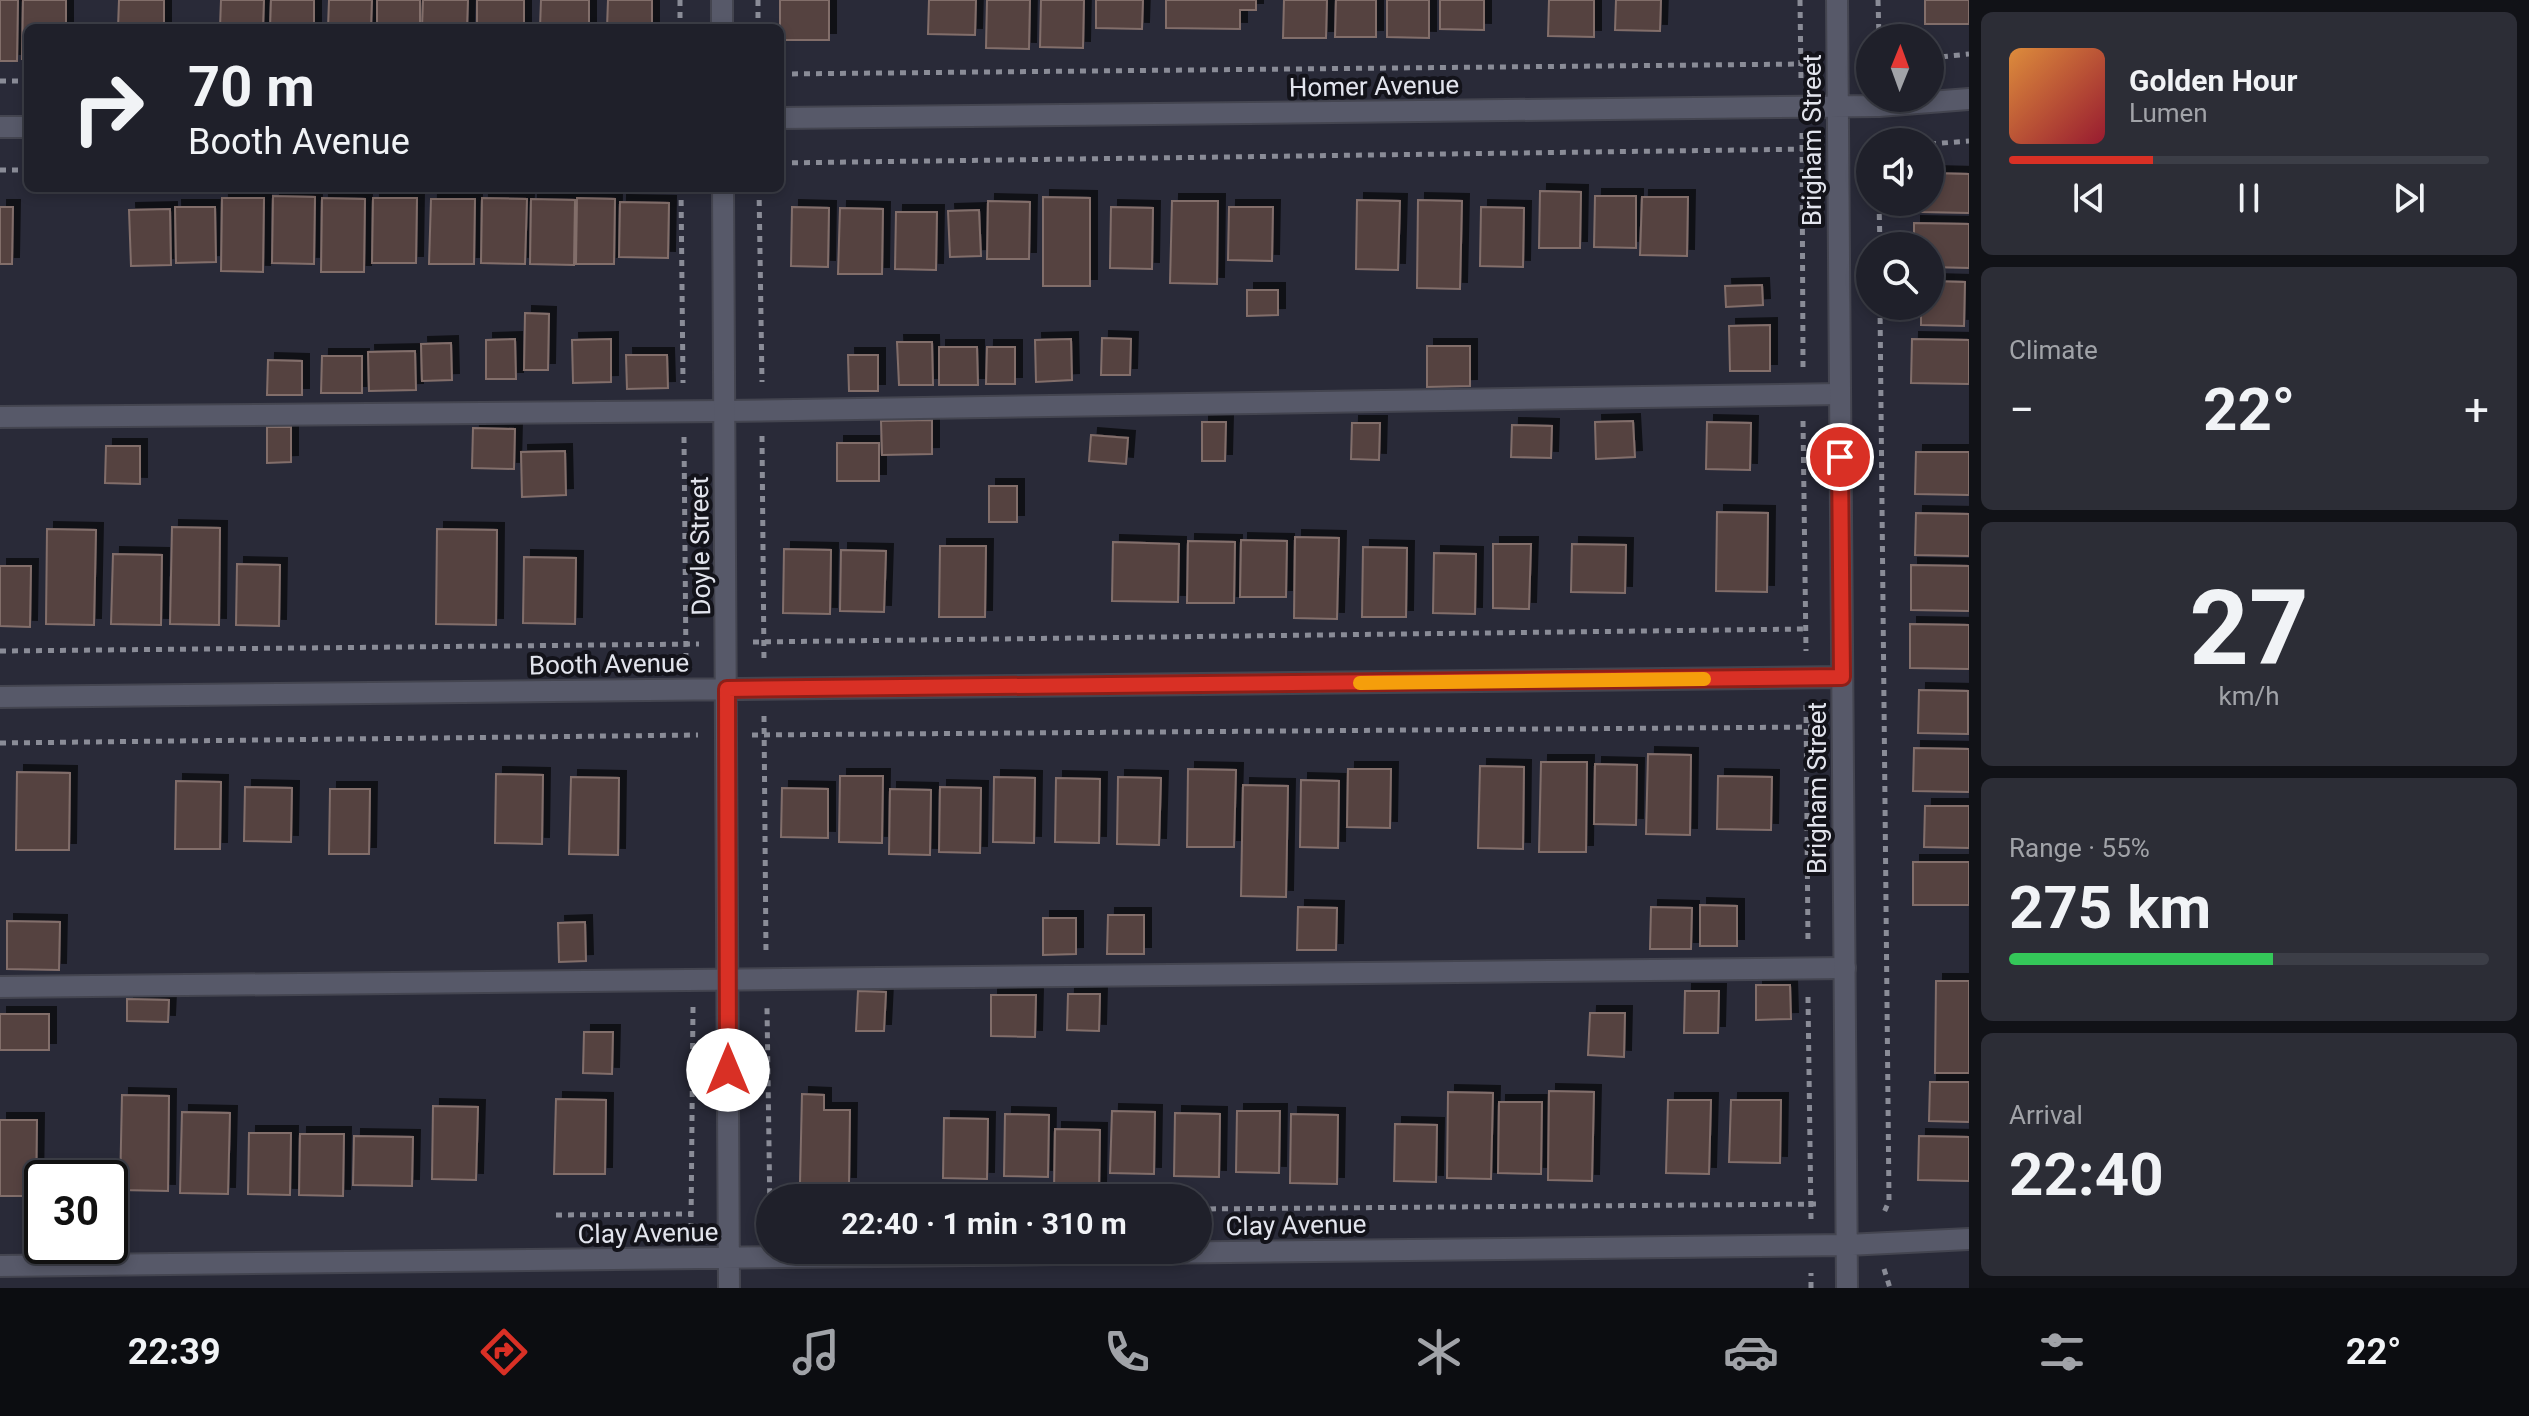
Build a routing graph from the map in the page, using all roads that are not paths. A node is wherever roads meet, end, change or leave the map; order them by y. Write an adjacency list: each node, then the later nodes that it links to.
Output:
1 (722, 0): 3 (street)
2 (1837, 0): 5 (street, Brigham Street)
3 (722, 24)
4 (1969, 99): 5 (street, Homer Avenue)
5 (1838, 107): 6 (street, Homer Avenue); 10 (street, Brigham Street)
6 (784, 118)
7 (0, 127): 8 (street)
8 (24, 127)
9 (723, 192): 11 (street, Doyle Street)
10 (1840, 394): 11 (street); 13 (street, Brigham Street)
11 (724, 411): 12 (street); 14 (street, Doyle Street)
12 (0, 417)
13 (1842, 677): 14 (street, Booth Avenue); 16 (street, Brigham Street)
14 (727, 689): 15 (street, Booth Avenue); 17 (street, Doyle Street)
15 (0, 697)
16 (1845, 968): 17 (street); 20 (street, Brigham Street)
17 (728, 980): 18 (street); 21 (street, Doyle Street)
18 (0, 987)
19 (1969, 1239): 20 (street, Clay Avenue)
20 (1847, 1245): 21 (street, Clay Avenue); 24 (street, Brigham Street)
21 (729, 1258): 22 (street, Clay Avenue); 23 (street, Doyle Street)
22 (0, 1266)
23 (729, 1288)
24 (1847, 1288)

